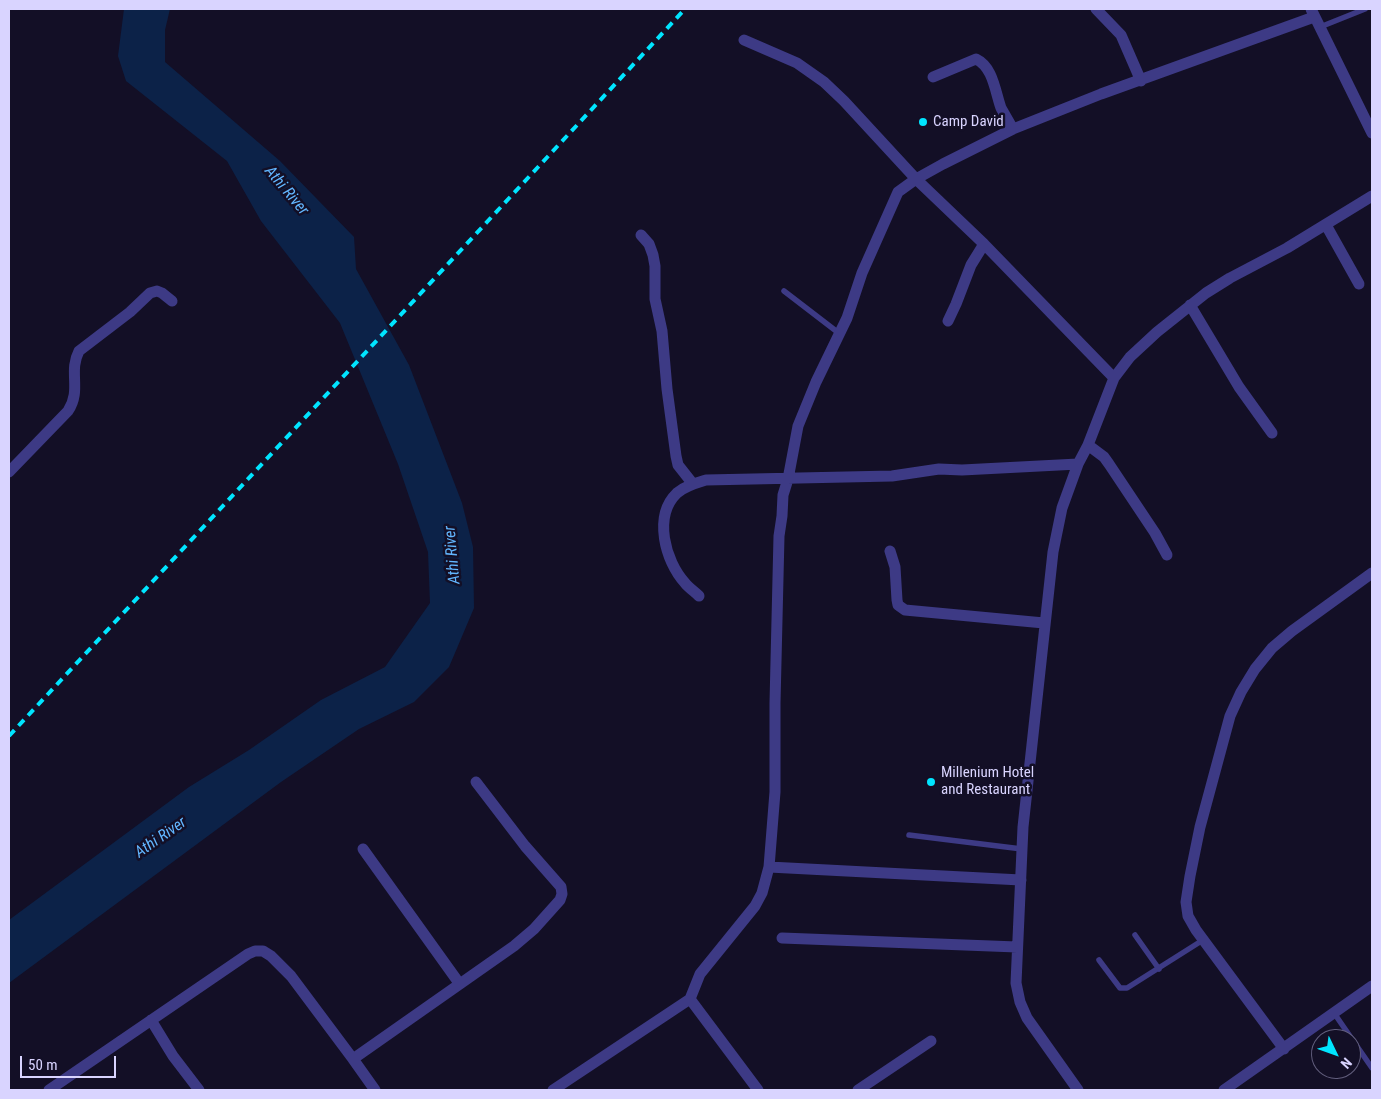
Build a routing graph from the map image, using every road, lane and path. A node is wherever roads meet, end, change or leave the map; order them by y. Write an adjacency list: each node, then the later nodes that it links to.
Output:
1 (1096, 9): 6 (street)
2 (1365, 9): 3 (lane)
3 (1315, 18): 6 (street); 8 (street)
4 (744, 40): 9 (street)
5 (933, 77): 7 (street)
6 (1141, 81): 7 (street)
7 (1013, 129): 9 (street)
8 (1372, 133)
9 (916, 179): 13 (street); 19 (street)
10 (1372, 196): 11 (street)
11 (1326, 225): 14 (street); 17 (street)
12 (641, 235): 26 (street)
13 (984, 244): 18 (street); 20 (street)
14 (1358, 284)
15 (784, 291): 19 (lane)
16 (172, 302): 24 (street)
17 (1190, 305): 20 (street); 21 (street)
18 (948, 321)
19 (840, 334): 25 (street)
20 (1114, 378): 22 (street)
21 (1272, 432)
22 (1088, 445): 23 (street); 28 (street)
23 (1078, 464): 25 (street); 31 (street)
24 (9, 472)
25 (788, 479): 26 (street); 36 (street)
26 (692, 484): 30 (street)
27 (890, 551): 31 (street)
28 (1167, 555)
29 (1372, 573): 40 (street)
30 (699, 596)
31 (1044, 623): 35 (street)
32 (476, 782): 44 (street)
33 (909, 835): 35 (lane)
34 (363, 849): 44 (street)
35 (1022, 849): 37 (street)
36 (769, 868): 37 (street); 46 (street)
37 (1021, 880): 41 (street)
38 (1135, 935): 43 (lane)
39 (782, 938): 41 (street)
40 (1203, 940): 43 (lane); 50 (street)
41 (1017, 948): 59 (street)
42 (1099, 960): 43 (lane)
43 (1159, 969)
44 (459, 984): 51 (street)
45 (1372, 986): 47 (street)
46 (690, 999): 56 (street); 57 (street)
47 (1334, 1013): 50 (street); 52 (lane)
48 (151, 1020): 51 (street); 53 (street); 54 (street)
49 (931, 1041): 58 (street)
50 (1284, 1049): 60 (street)
51 (353, 1060): 55 (street)
52 (1372, 1068)
53 (49, 1090)
54 (199, 1090)
55 (375, 1090)
56 (552, 1090)
57 (758, 1090)
58 (858, 1090)
59 (1078, 1090)
60 (1224, 1090)

